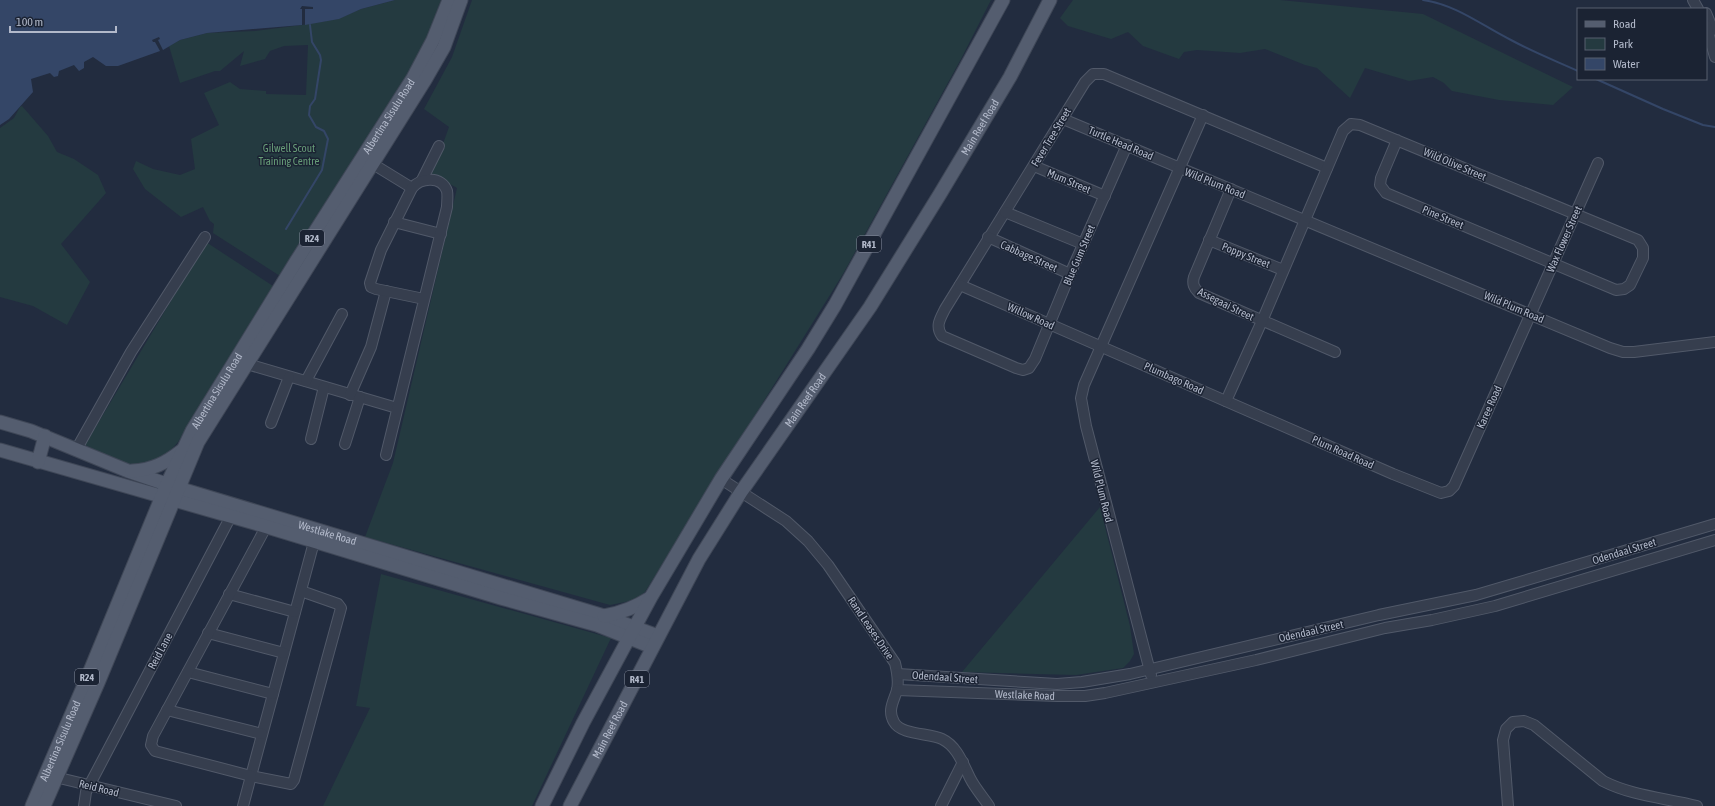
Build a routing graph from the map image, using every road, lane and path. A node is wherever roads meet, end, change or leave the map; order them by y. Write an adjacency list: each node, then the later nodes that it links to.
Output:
1 (449, 0): 14 (main road, Albertina Sisulu Road / R24)
2 (461, 0): 14 (main road, Albertina Sisulu Road / R24)
3 (1003, 0): 65 (main road, R41)
4 (1050, 0): 67 (main road, Main Reef Road / R41)
5 (1707, 17): 7 (street)
6 (1707, 29): 8 (street)
7 (1715, 38)
8 (1715, 57)
9 (1203, 115): 10 (street, Fever Tree Street); 17 (street); 18 (street, Fever Tree Street)
10 (1063, 118): 12 (street, Turtle Head Road); 16 (street, Fever Tree Street)
11 (1397, 140): 18 (street, Wild Olive Street); 24 (street, Wild Olive Street); 32 (street, Pine Street)
12 (1128, 145): 17 (street, Turtle Head Road); 22 (street, Blue Gum Street)
13 (439, 146): 19 (street)
14 (367, 160): 20 (street); 45 (main road, Albertina Sisulu Road / R24); 61 (main road, Albertina Sisulu Road / R24)
15 (1598, 163): 24 (street, Wax Flower Street)
16 (1034, 166): 22 (street, Mum Street); 23 (street, Fever Tree Street)
17 (1179, 168): 21 (street, Wild Plum Road); 43 (street, Wild Plum Road)
18 (1327, 168): 25 (street, Wild Olive Street)
19 (422, 180): 20 (street); 27 (street)
20 (412, 188): 26 (street)
21 (1231, 189): 25 (street, Wild Plum Road); 30 (street, Assegaai Street)
22 (1105, 196): 31 (street, Blue Gum Street)
23 (1005, 212): 29 (street, Fever Tree Street); 31 (street)
24 (1575, 214): 32 (street, Wax Flower Street); 32 (street, Wild Olive Street)
25 (1304, 220): 33 (street, Wild Olive Street); 39 (street, Wild Plum Road)
26 (394, 222): 27 (street); 36 (street)
27 (441, 234): 37 (street)
28 (205, 237): 60 (street)
29 (988, 237): 34 (street, Cabbage Street); 35 (street, Fever Tree Street)
30 (1209, 240): 33 (street, Poppy Street); 40 (street, Assegaai Street)
31 (1083, 244): 34 (street, Blue Gum Street)
32 (1554, 263): 39 (street, Wax Flower Street)
33 (1283, 270): 40 (street, Wild Olive Street)
34 (1070, 274): 41 (street, Blue Gum Street)
35 (960, 285): 41 (street, Willow Road); 46 (street, Fever Tree Street)
36 (386, 291): 37 (street); 50 (street)
37 (424, 299): 52 (street)
38 (342, 314): 48 (street)
39 (1531, 314): 42 (street, Wild Plum Road); 68 (street, Karee Road)
40 (1262, 321): 44 (street, Assegaai Street); 51 (street, Wild Olive Street)
41 (1050, 325): 43 (street, Willow Road); 46 (street, Blue Gum Street)
42 (1715, 342)
43 (1102, 346): 51 (street, Plumbago Road); 84 (street, Wild Plum Road)
44 (1335, 352)
45 (247, 364): 47 (street); 66 (main road, Albertina Sisulu Road / R24)
46 (1032, 366)
47 (289, 377): 48 (street); 55 (street)
48 (306, 381): 49 (street)
49 (324, 387): 50 (street); 57 (street)
50 (355, 396): 52 (street); 58 (street)
51 (1226, 401): 53 (street, Plumbago Road)
52 (397, 408): 62 (street)
53 (1246, 410): 68 (street, Plum Road Road)
54 (0, 422): 56 (main road, Westlake Road)
55 (272, 423)
56 (45, 436): 60 (main road, Westlake Road); 63 (main road)
57 (311, 439)
58 (346, 444)
59 (0, 450): 63 (main road, Westlake Road)
60 (76, 450): 64 (main road, Westlake Road)
61 (182, 450): 64 (main road); 66 (main road, Albertina Sisulu Road / R24)
62 (386, 455)
63 (38, 462): 69 (main road, Westlake Road)
64 (128, 471): 66 (main road, Westlake Road)
65 (721, 479): 67 (street, Rand Leases Drive); 77 (main road, R41)
66 (173, 486): 69 (main road, Albertina Sisulu Road / R24); 79 (main road, Westlake Road)
67 (741, 492): 82 (main road, Main Reef Road / R41); 86 (street, Rand Leases Drive)
68 (1441, 493)
69 (168, 499): 70 (main road, Westlake Road); 93 (main road, Albertina Sisulu Road / R24)
70 (231, 516): 72 (main road, Westlake Road); 95 (street, Reid Lane)
71 (1715, 524): 84 (street, Odendaal Street)
72 (266, 527): 74 (main road, Westlake Road); 76 (street)
73 (1715, 540): 87 (street, Odendaal Street)
74 (314, 542): 75 (street); 80 (main road, Westlake Road)
75 (301, 591): 78 (street); 94 (street)
76 (229, 594): 78 (street); 81 (street)
77 (651, 597): 79 (main road); 80 (main road, R41)
78 (295, 612): 83 (street)
79 (604, 616): 80 (main road, Westlake Road)
80 (631, 632): 82 (main road, Westlake Road); 101 (main road, R41)
81 (208, 633): 83 (street); 85 (street)
82 (655, 642): 102 (main road, Main Reef Road / R41)
83 (284, 653): 89 (street)
84 (1149, 670): 86 (street, Odendaal Street); 87 (street, Wild Plum Road)
85 (188, 672): 89 (street); 90 (street)
86 (898, 674): 88 (street, Rand Leases Drive)
87 (1153, 683): 88 (street, Westlake Road)
88 (897, 690): 92 (street, Rand Leases Drive)
89 (273, 694): 91 (street)
90 (167, 710): 91 (street); 94 (street)
91 (262, 734): 94 (street)
92 (964, 762): 103 (street); 104 (street, Rand Leases Drive)
93 (51, 776): 95 (street, Reid Road); 96 (main road, Albertina Sisulu Road / R24); 97 (main road, Albertina Sisulu Road / R24)
94 (251, 776): 100 (street)
95 (89, 786): 98 (street, Reid Lane); 99 (street, Reid Road)
96 (32, 806)
97 (44, 806)
98 (84, 806)
99 (176, 806)
100 (243, 806)
101 (542, 806)
102 (570, 806)
103 (941, 806)
104 (989, 806)
105 (1508, 806): 106 (street)
106 (1697, 806)

